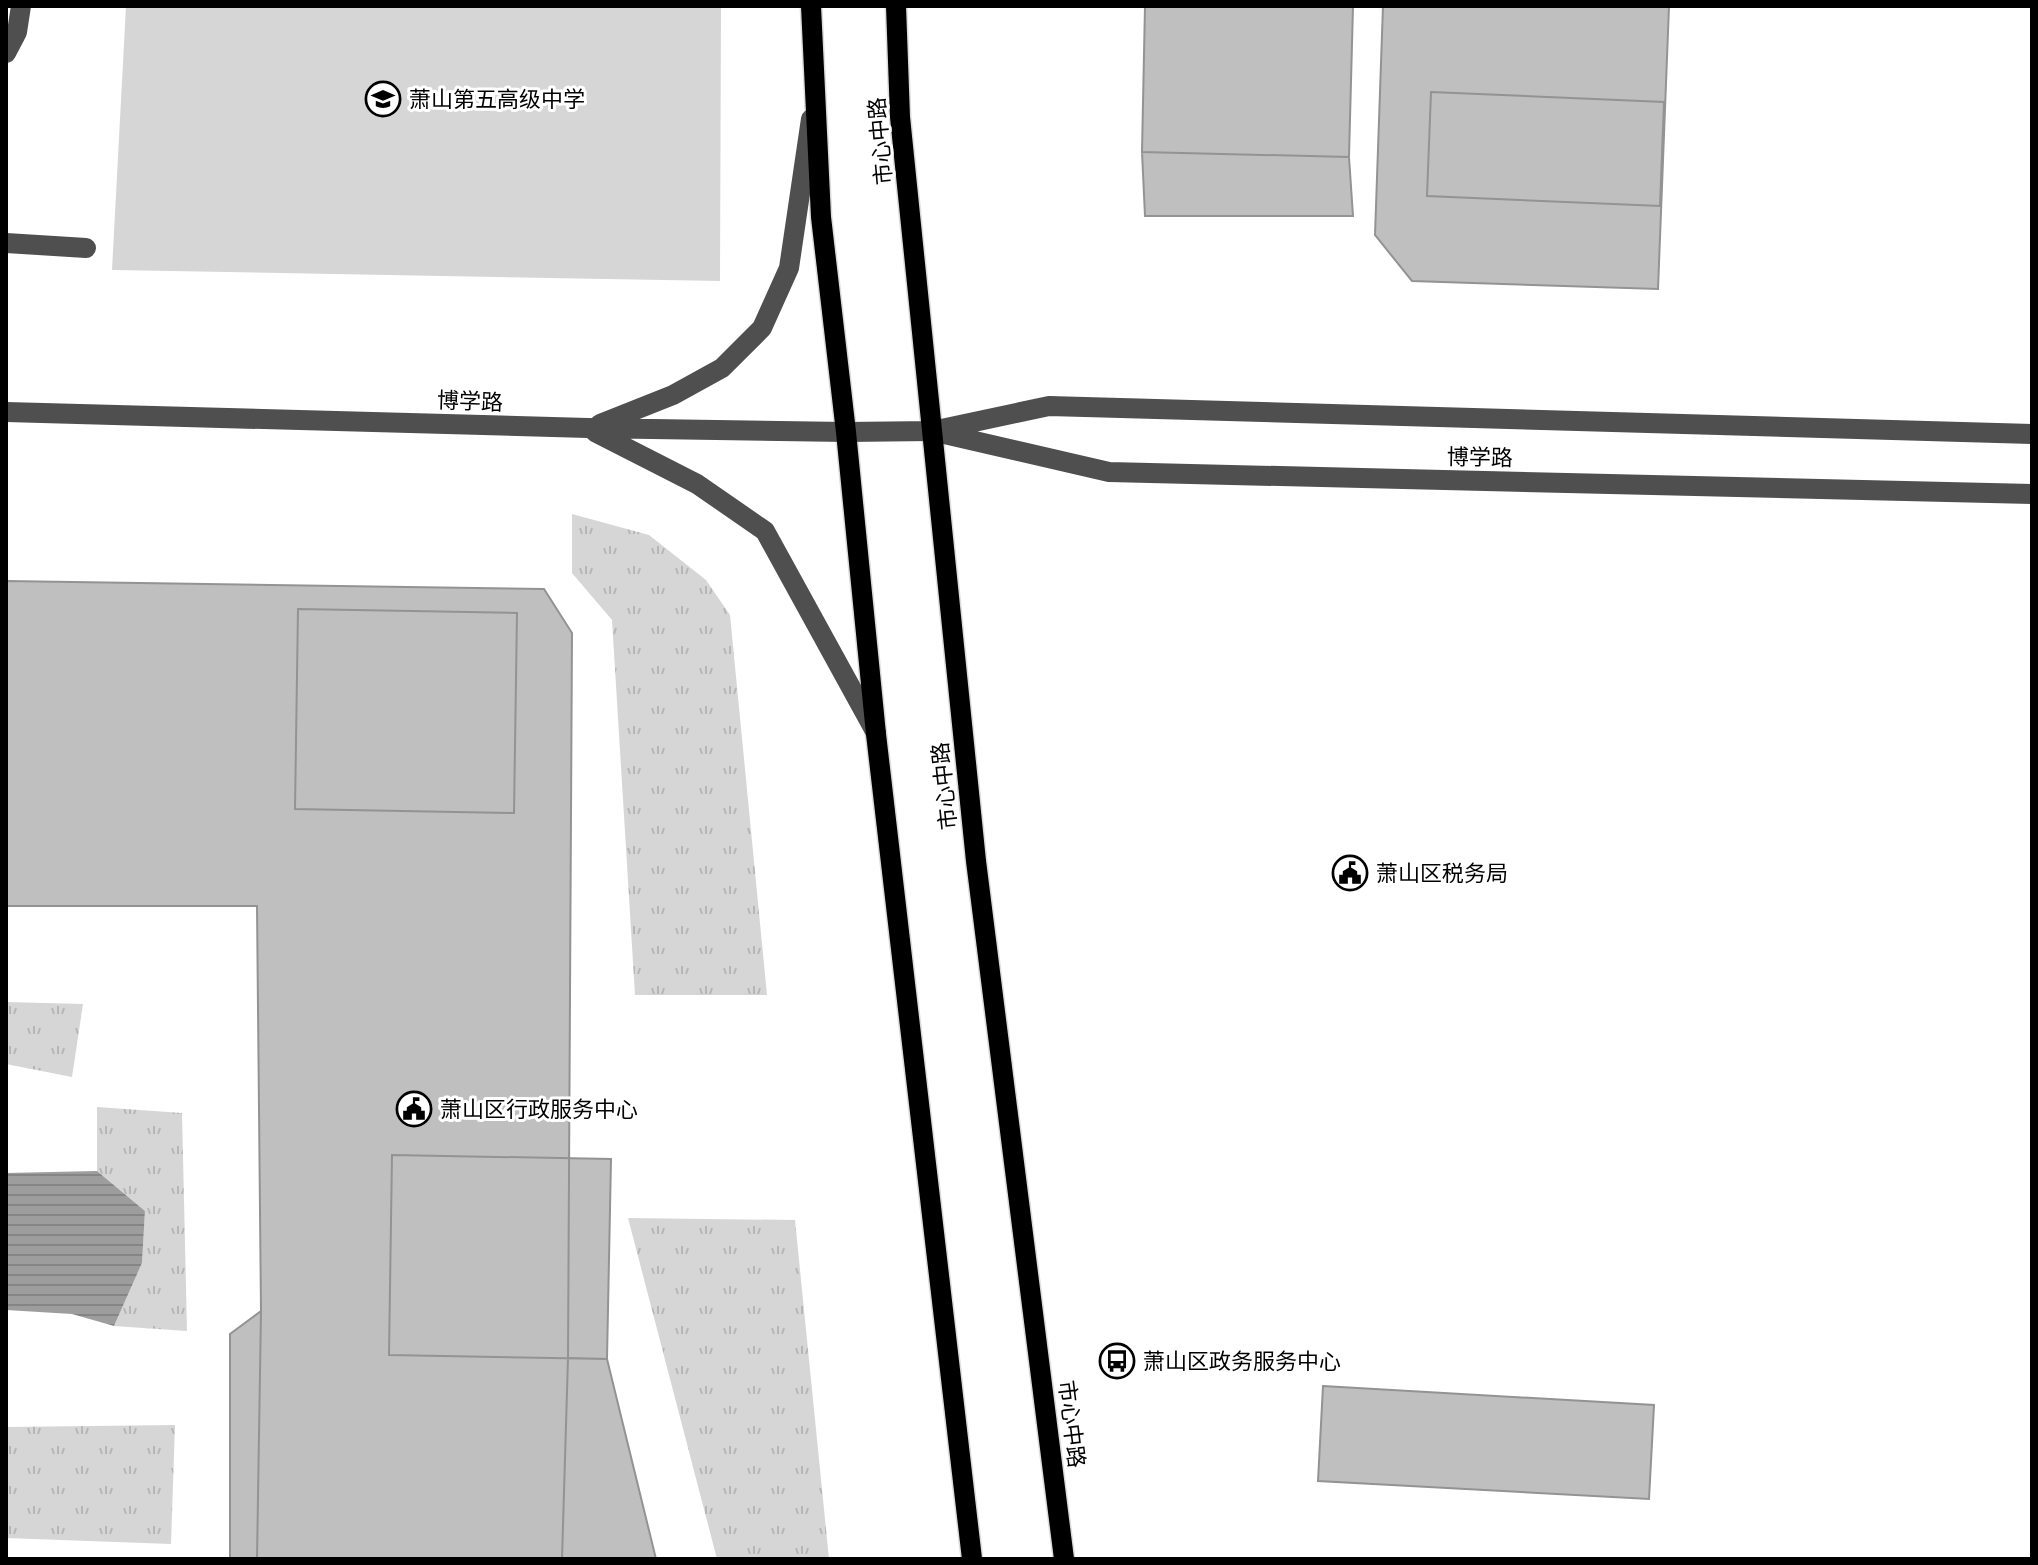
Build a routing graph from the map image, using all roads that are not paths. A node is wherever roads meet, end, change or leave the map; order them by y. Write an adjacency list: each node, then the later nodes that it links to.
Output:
1 (21, 6): 4 (street)
2 (811, 6): 5 (main road)
3 (896, 6): 10 (main road, 市心中路)
4 (6, 53)
5 (815, 95): 9 (street); 11 (main road)
6 (6, 243): 7 (street)
7 (86, 248)
8 (6, 412): 9 (street, 博学路)
9 (588, 428): 11 (street, 博学路); 14 (street)
10 (932, 431): 11 (street, 博学路); 12 (street, 博学路); 13 (street, 博学路); 16 (main road, 市心中路)
11 (846, 432): 14 (main road)
12 (2032, 434)
13 (2032, 494)
14 (876, 734): 15 (main road)
15 (972, 1559)
16 (1064, 1559)

